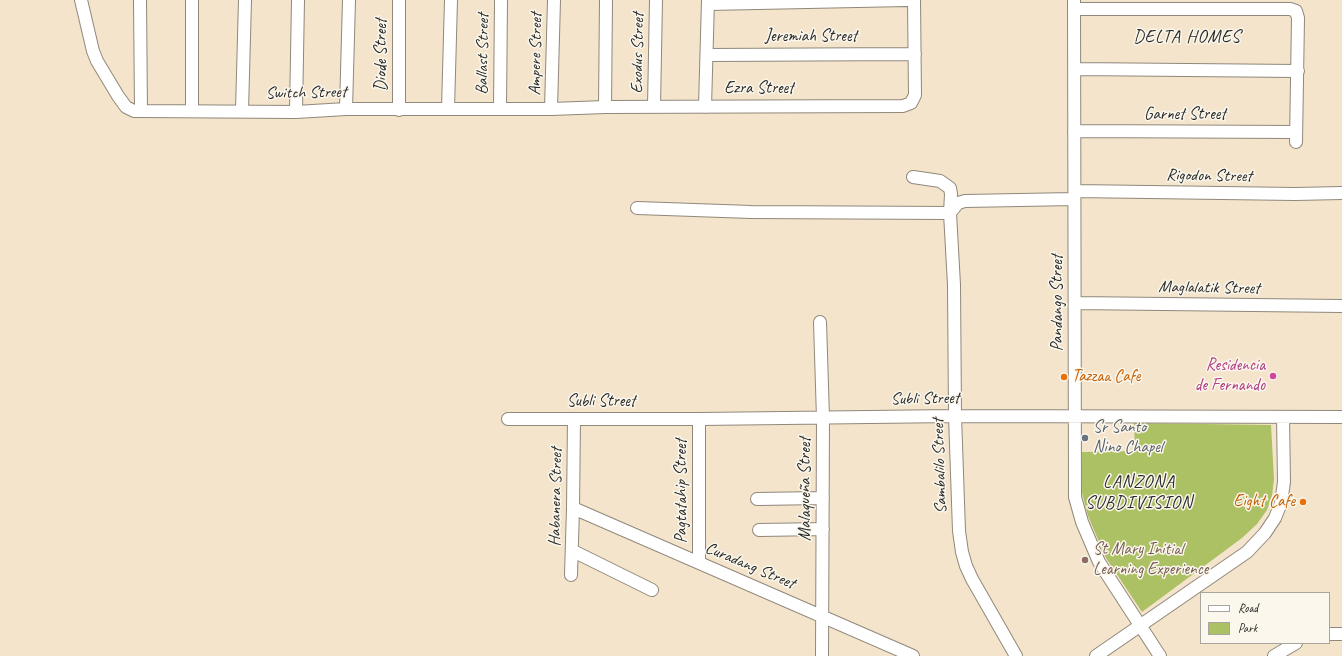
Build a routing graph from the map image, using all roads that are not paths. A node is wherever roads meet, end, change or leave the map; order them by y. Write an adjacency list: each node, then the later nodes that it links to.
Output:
1 (81, 0): 30 (street, Switch Street)
2 (140, 0): 30 (street)
3 (192, 0): 31 (street)
4 (245, 0): 32 (street)
5 (298, 0): 33 (street)
6 (349, 0): 25 (street)
7 (399, 0): 29 (street, Diode Street)
8 (451, 0): 26 (street)
9 (501, 0): 27 (street, Ballast Street)
10 (554, 0): 28 (street, Ampere Street)
11 (606, 0): 22 (street)
12 (656, 0): 23 (street, Exodus Street)
13 (907, 0): 15 (street)
14 (914, 0): 18 (street)
15 (850, 1): 16 (street)
16 (708, 2): 19 (street)
17 (1074, 4): 20 (street, Pandango Street); 21 (street)
18 (915, 54): 19 (street, Jeremiah Street); 24 (street, Ezra Street)
19 (707, 55): 24 (street)
20 (1075, 69): 21 (street); 34 (street, Pandango Street)
21 (1298, 71): 34 (street, Garnet Street)
22 (605, 107): 23 (street, Ezra Street); 28 (street, Switch Street)
23 (654, 107): 24 (street, Ezra Street)
24 (705, 107)
25 (346, 109): 29 (street, Switch Street); 33 (street, Switch Street)
26 (448, 109): 27 (street, Switch Street); 29 (street, Switch Street)
27 (500, 109): 28 (street, Switch Street)
28 (551, 109)
29 (399, 110)
30 (141, 111): 31 (street, Switch Street)
31 (192, 111): 32 (street, Switch Street)
32 (242, 111): 33 (street, Switch Street)
33 (296, 112)
34 (1074, 131): 37 (street, Pandango Street)
35 (913, 177): 39 (street, Sambalilo Street)
36 (1342, 193): 37 (street, Rigodon Street)
37 (1074, 195): 39 (street, Rigodon Street); 40 (street, Pandango Street)
38 (637, 208): 39 (street)
39 (950, 214): 43 (street, Sambalilo Street)
40 (1075, 303): 41 (street, Maglalatik Street); 44 (street, Pandango Street)
41 (1342, 306)
42 (820, 322): 47 (street, Malaqueña Street)
43 (955, 416): 44 (street, Subli Street); 47 (street, Subli Street); 67 (street, Sambalilo Street)
44 (1076, 416): 45 (street, Subli Street); 61 (street, Pandango Street)
45 (1283, 417): 46 (street, Subli Street); 61 (street)
46 (1342, 417)
47 (823, 418): 50 (street, Subli Street); 51 (street, Malaqueña Street)
48 (508, 419): 49 (street, Subli Street)
49 (574, 419): 50 (street, Subli Street); 53 (street, Habanera Street)
50 (699, 419): 57 (street, Pagtatahip Street)
51 (823, 498): 52 (street); 54 (street, Malaqueña Street)
52 (757, 499)
53 (573, 508): 56 (street, Habanera Street); 57 (street, Curadang Street)
54 (823, 529): 55 (street); 60 (street, Malaqueña Street)
55 (759, 530)
56 (572, 551): 58 (street, Habanera Street); 59 (street)
57 (699, 562): 60 (street, Curadang Street)
58 (571, 575)
59 (652, 590)
60 (823, 616): 65 (street, Malaqueña Street); 66 (street, Curadang Street)
61 (1141, 624): 68 (street); 69 (street, Pandango Street)
62 (1330, 634): 63 (street)
63 (1342, 634)
64 (1294, 644): 70 (street)
65 (822, 656)
66 (913, 656)
67 (1016, 656)
68 (1096, 656)
69 (1160, 656)
70 (1274, 656)

